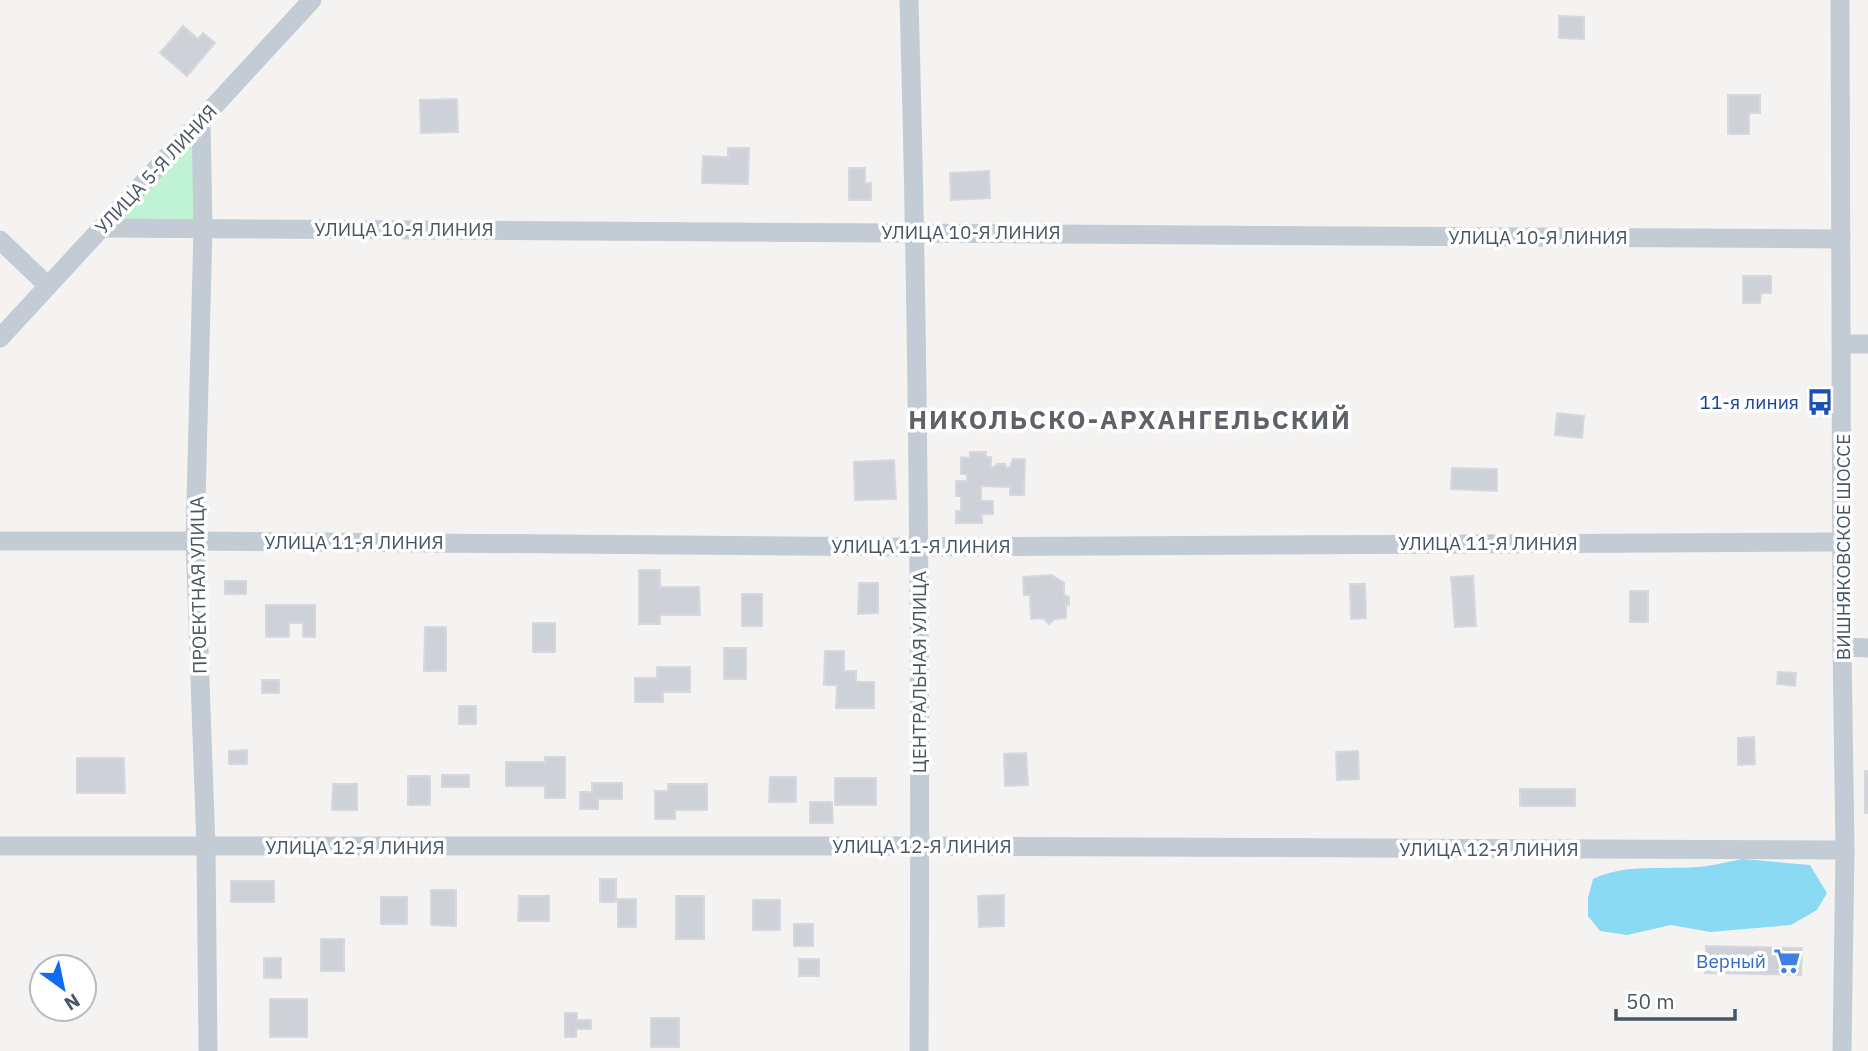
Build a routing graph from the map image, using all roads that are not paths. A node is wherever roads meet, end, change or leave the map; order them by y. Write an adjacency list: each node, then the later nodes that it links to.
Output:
1 (312, 0): 4 (street, УЛИЦА 5-Я ЛИНИЯ)
2 (909, 0): 7 (street, ЦЕНТРАЛЬНАЯ УЛИЦА)
3 (1840, 0): 8 (street, ВИШНЯКОВСКОЕ ШОССЕ)
4 (201, 120): 5 (street, УЛИЦА 5-Я ЛИНИЯ); 6 (street, ПРОЕКТНАЯ УЛИЦА)
5 (102, 228): 6 (street, УЛИЦА 10-Я ЛИНИЯ); 10 (street, УЛИЦА 5-Я ЛИНИЯ)
6 (203, 228): 7 (street, УЛИЦА 10-Я ЛИНИЯ); 15 (street, ПРОЕКТНАЯ УЛИЦА)
7 (916, 232): 8 (street, УЛИЦА 10-Я ЛИНИЯ); 17 (street, ЦЕНТРАЛЬНАЯ УЛИЦА)
8 (1841, 239): 12 (street, ВИШНЯКОВСКОЕ ШОССЕ)
9 (0, 240): 10 (street)
10 (48, 286): 11 (street, УЛИЦА 5-Я ЛИНИЯ)
11 (0, 338)
12 (1842, 344): 13 (street); 16 (street, ВИШНЯКОВСКОЕ ШОССЕ)
13 (1868, 344)
14 (0, 541): 15 (street, УЛИЦА 11-Я ЛИНИЯ)
15 (195, 541): 17 (street, УЛИЦА 11-Я ЛИНИЯ); 22 (street, ПРОЕКТНАЯ УЛИЦА)
16 (1843, 541): 17 (street, УЛИЦА 11-Я ЛИНИЯ); 18 (street, ВИШНЯКОВСКОЕ ШОССЕ)
17 (918, 547): 21 (street, ЦЕНТРАЛЬНАЯ УЛИЦА)
18 (1842, 648): 19 (street); 23 (street, ВИШНЯКОВСКОЕ ШОССЕ)
19 (1868, 648)
20 (0, 846): 22 (street, УЛИЦА 12-Я ЛИНИЯ)
21 (920, 846): 22 (street, УЛИЦА 12-Я ЛИНИЯ); 23 (street, УЛИЦА 12-Я ЛИНИЯ); 25 (street, ЦЕНТРАЛЬНАЯ УЛИЦА)
22 (206, 847): 24 (street, ПРОЕКТНАЯ УЛИЦА)
23 (1845, 850): 26 (street, ВИШНЯКОВСКОЕ ШОССЕ)
24 (208, 1051)
25 (919, 1051)
26 (1842, 1051)

